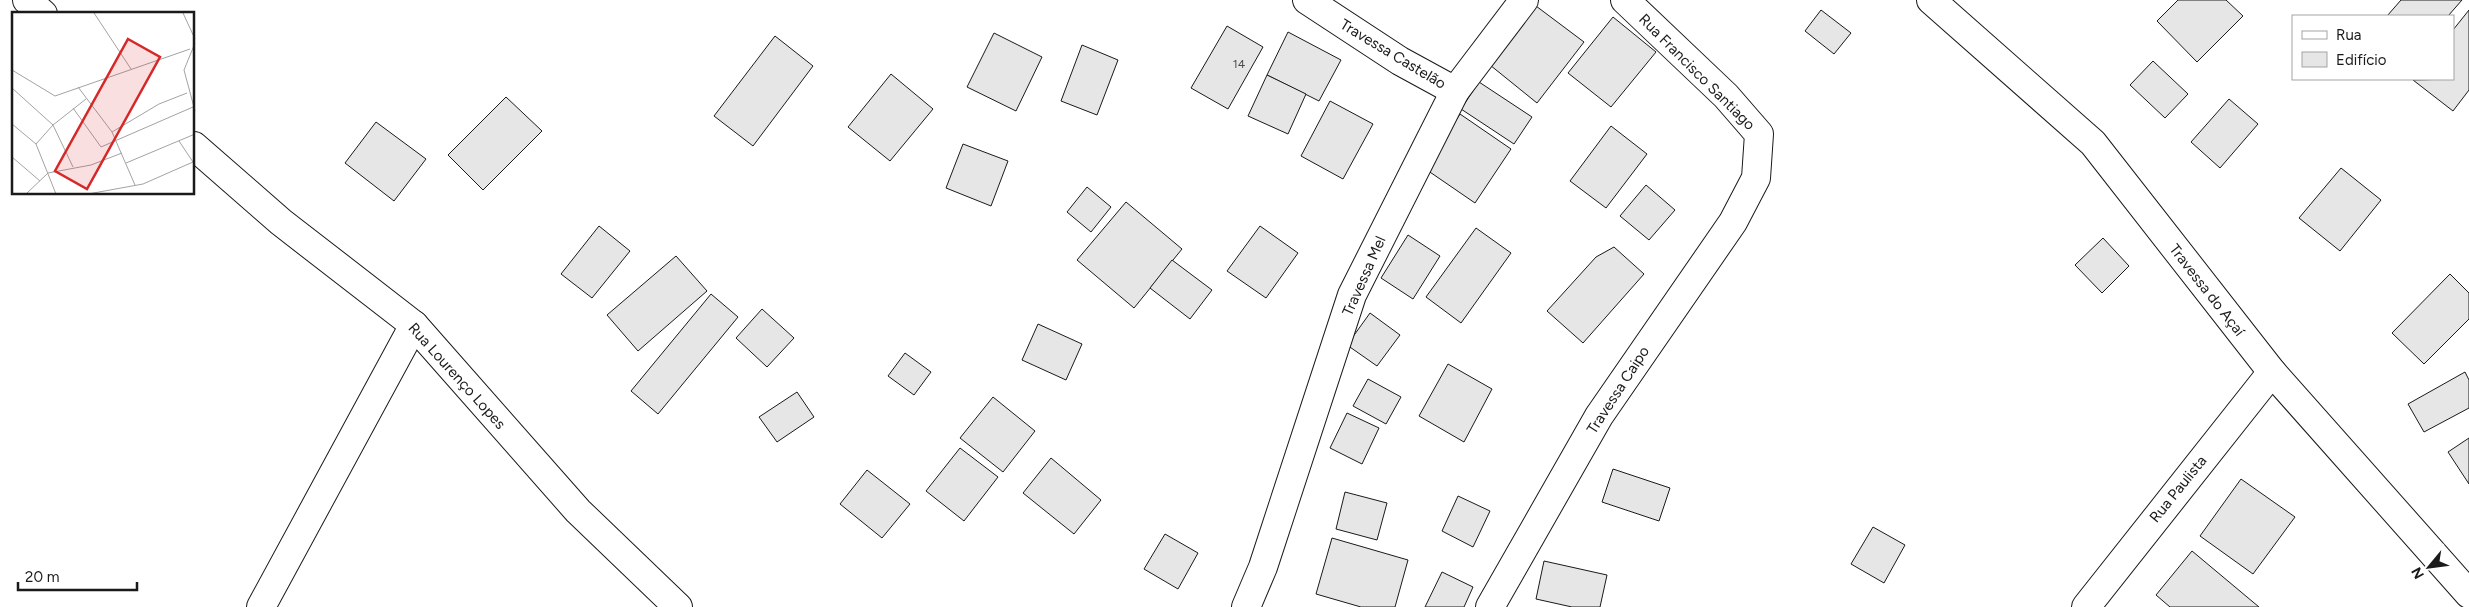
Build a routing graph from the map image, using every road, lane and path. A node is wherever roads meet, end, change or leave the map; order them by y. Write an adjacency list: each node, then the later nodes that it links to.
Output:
1 (27, 0): 6 (street)
2 (1307, 0): 7 (street, Travessa Castelão)
3 (1524, 0): 7 (street, Travessa Mel)
4 (1625, 0): 9 (street, Rua Francisco Santiago)
5 (1931, 0): 11 (street, Travessa do Açaí)
6 (41, 12)
7 (1455, 91): 15 (street, Travessa Mel)
8 (195, 147): 10 (street, Rua Lourenço Lopes)
9 (1756, 178): 16 (street, Travessa Caipo)
10 (414, 325): 13 (street); 14 (street, Rua Lourenço Lopes)
11 (2272, 372): 12 (street, Travessa do Açaí); 17 (street, Rua Paulista)
12 (2469, 594)
13 (261, 607)
14 (678, 607)
15 (1246, 607)
16 (1490, 607)
17 (2086, 607)

